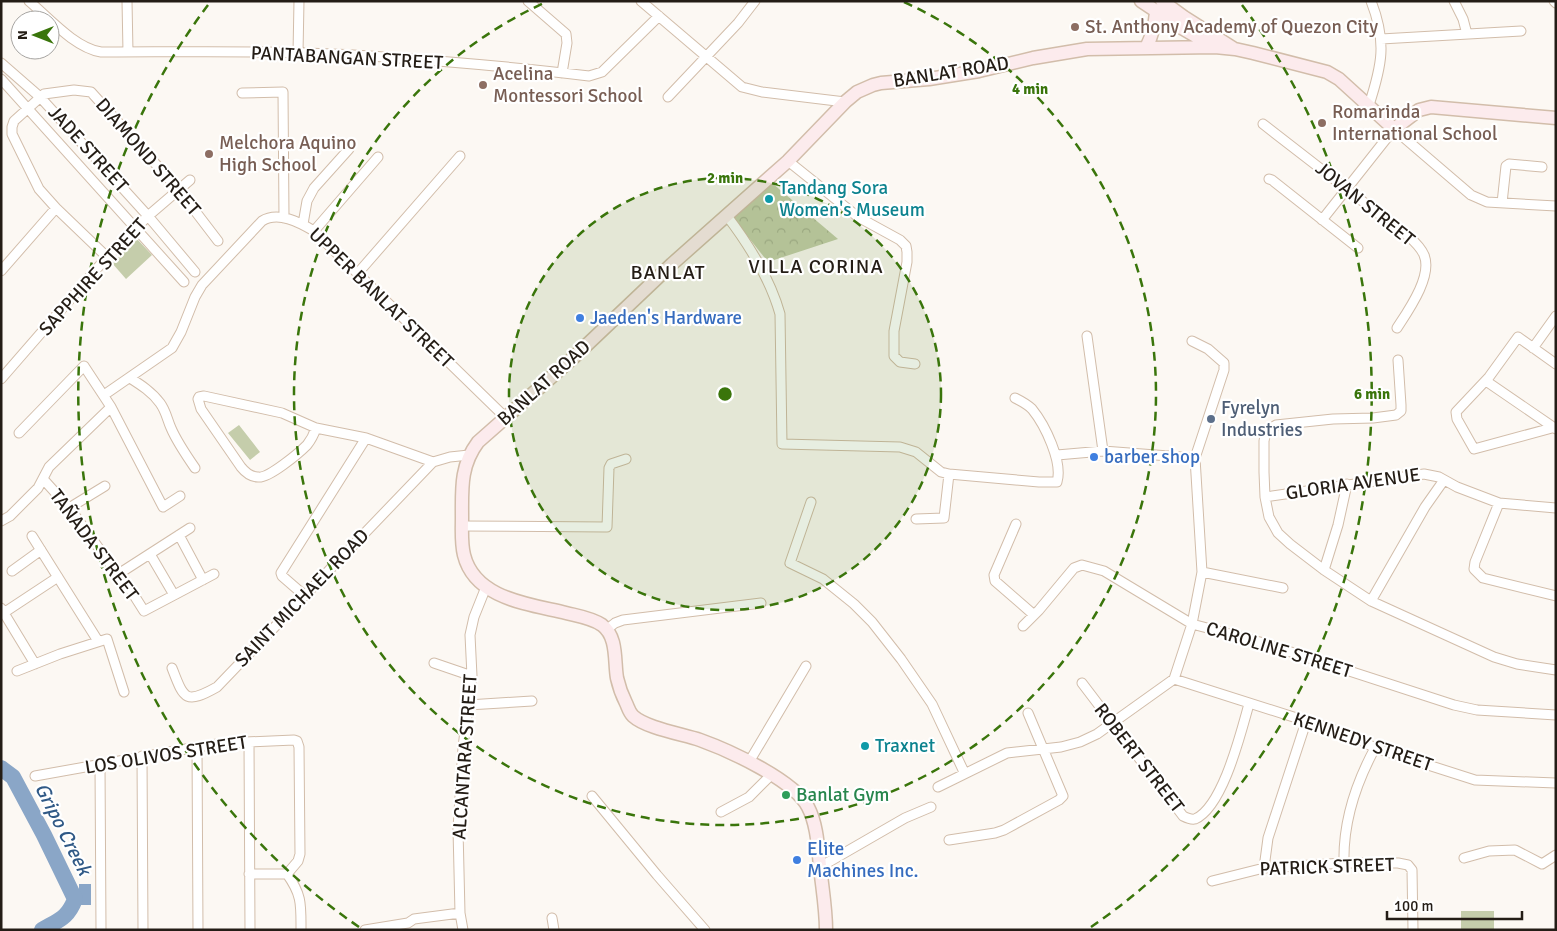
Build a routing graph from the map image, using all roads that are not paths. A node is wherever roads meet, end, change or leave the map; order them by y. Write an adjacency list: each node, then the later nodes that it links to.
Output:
1 (29, 1): 18 (street, PANTABANGAN STREET)
2 (127, 1): 18 (street)
3 (299, 1): 19 (street)
4 (528, 1): 22 (street)
5 (640, 1): 11 (street)
6 (755, 1): 20 (street)
7 (1141, 1): 10 (street)
8 (1371, 1): 14 (street)
9 (1454, 1): 13 (street)
10 (1159, 7): 15 (street); 16 (street); 17 (street)
11 (659, 16): 20 (street); 22 (street, PANTABANGAN STREET)
12 (1521, 31): 13 (street)
13 (1467, 34): 14 (street)
14 (1381, 39): 29 (street)
15 (1215, 47): 16 (street, BANLAT ROAD); 17 (street, BANLAT ROAD)
16 (1146, 48): 28 (street, BANLAT ROAD)
17 (1236, 49): 29 (street)
18 (128, 52): 19 (street, PANTABANGAN STREET)
19 (298, 53): 22 (street, PANTABANGAN STREET)
20 (705, 57): 27 (street); 28 (street)
21 (1, 63): 23 (street, JADE STREET)
22 (562, 73)
23 (16, 77): 24 (street); 26 (street, JADE STREET)
24 (4, 82): 30 (street, JADE STREET)
25 (242, 93): 48 (street)
26 (40, 97): 30 (street); 42 (street, DIAMOND STREET); 46 (street, JADE STREET)
27 (668, 97)
28 (845, 102): 37 (street, BANLAT ROAD)
29 (1369, 106): 33 (street)
30 (27, 108): 45 (street); 51 (street, JADE STREET)
31 (1556, 118): 33 (street)
32 (1263, 124): 41 (street, JOVAN STREET)
33 (1394, 129): 41 (street); 43 (street)
34 (349, 150): 50 (street)
35 (460, 156): 58 (street)
36 (378, 157): 52 (street)
37 (788, 160): 47 (street, BANLAT ROAD); 66 (street)
38 (1542, 167): 43 (street)
39 (1270, 179): 49 (street)
40 (190, 180): 42 (street, SAPPHIRE STREET)
41 (1346, 188): 49 (street); 61 (street, JOVAN STREET)
42 (178, 190): 46 (street, SAPPHIRE STREET); 53 (street, DIAMOND STREET)
43 (1502, 203): 44 (street)
44 (1556, 206)
45 (56, 208): 55 (street); 56 (street)
46 (148, 216): 51 (street, SAPPHIRE STREET); 57 (street, JADE STREET)
47 (727, 216): 74 (street, BANLAT ROAD); 86 (street)
48 (284, 218): 50 (street, UPPER BANLAT STREET); 68 (street, UPPER BANLAT STREET)
49 (1322, 220): 54 (street)
50 (303, 224): 52 (street, UPPER BANLAT STREET)
51 (135, 229): 55 (street, SAPPHIRE STREET); 59 (street, JADE STREET)
52 (314, 231): 58 (street, UPPER BANLAT STREET)
53 (218, 241)
54 (1358, 248)
55 (107, 257): 69 (street, SAPPHIRE STREET)
56 (1, 271)
57 (194, 272)
58 (358, 273): 74 (street, UPPER BANLAT STREET)
59 (184, 282)
60 (1556, 316): 64 (street)
61 (1397, 328)
62 (1087, 336): 79 (street)
63 (1192, 341): 82 (street)
64 (1533, 348): 67 (street); 70 (street)
65 (1398, 360): 92 (street)
66 (915, 364)
67 (1556, 364)
68 (130, 378): 71 (street, UPPER BANLAT STREET); 85 (street)
69 (1, 379)
70 (1486, 381): 76 (street); 76 (street)
71 (104, 396): 73 (street); 77 (street)
72 (1015, 398): 81 (street)
73 (111, 406): 87 (street); 91 (street)
74 (506, 418): 80 (street, BANLAT ROAD)
75 (316, 428): 75 (street); 78 (street)
76 (1554, 429)
77 (19, 432)
78 (366, 438): 84 (street); 116 (street)
79 (1103, 451): 81 (street); 82 (street)
80 (469, 455): 84 (street); 100 (street, BANLAT ROAD)
81 (1057, 455): 86 (street)
82 (1195, 458): 108 (street)
83 (626, 459): 100 (street)
84 (433, 462): 116 (street, SAINT MICHAEL ROAD)
85 (195, 468)
86 (949, 474): 97 (street)
87 (44, 480): 95 (street, TAÑADA STREET); 98 (street)
88 (1444, 480): 89 (street, GLORIA AVENUE); 94 (street, GLORIA AVENUE); 118 (street)
89 (1347, 484): 92 (street, GLORIA AVENUE); 106 (street)
90 (105, 486): 95 (street)
91 (180, 496)
92 (1265, 497): 106 (street)
93 (811, 502): 150 (street)
94 (1499, 503): 96 (street, GLORIA AVENUE); 117 (street)
95 (69, 508): 109 (street, TAÑADA STREET)
96 (1556, 508)
97 (916, 520)
98 (1, 521)
99 (1016, 524): 121 (street)
100 (462, 526): 113 (street, BANLAT ROAD)
101 (190, 528): 102 (street)
102 (179, 535): 105 (street); 112 (street)
103 (32, 536): 104 (street)
104 (40, 550): 107 (street); 111 (street)
105 (150, 554): 109 (street); 115 (street)
106 (1324, 570): 118 (street)
107 (12, 571)
108 (1202, 572): 114 (street); 122 (street)
109 (120, 573): 115 (street, TAÑADA STREET)
110 (214, 574): 112 (street)
111 (58, 577): 120 (street); 125 (street)
112 (204, 580): 115 (street)
113 (486, 587): 124 (street, BANLAT ROAD); 132 (street, ALCANTARA STREET)
114 (1283, 588)
115 (174, 595)
116 (305, 596): 129 (street, SAINT MICHAEL ROAD)
117 (1556, 596)
118 (1371, 601): 130 (street)
119 (761, 603): 124 (street)
120 (3, 610): 127 (street)
121 (1034, 615): 122 (street, CAROLINE STREET); 123 (street)
122 (1192, 624): 133 (street); 140 (street, CAROLINE STREET)
123 (1023, 626)
124 (606, 630): 148 (street)
125 (98, 641): 127 (street); 135 (street)
126 (434, 663): 132 (street)
127 (35, 664): 131 (street)
128 (806, 666): 148 (street)
129 (172, 668)
130 (1556, 670)
131 (17, 671)
132 (472, 676): 138 (street, ALCANTARA STREET)
133 (1174, 679): 137 (street, KENNEDY STREET); 142 (street)
134 (1082, 682): 142 (street, ROBERT STREET)
135 (124, 692)
136 (532, 701): 138 (street)
137 (1249, 704): 141 (street, KENNEDY STREET); 142 (street, ROBERT STREET)
138 (468, 705): 167 (street, ALCANTARA STREET)
139 (1028, 714): 146 (street)
140 (1556, 716)
141 (1306, 722): 145 (street, KENNEDY STREET); 163 (street)
142 (1112, 723): 146 (street)
143 (248, 742): 144 (street, LOS OLIVOS STREET); 164 (street); 165 (street, LOS OLIVOS STREET)
144 (197, 747): 147 (street, LOS OLIVOS STREET); 171 (street)
145 (1374, 748): 153 (street, KENNEDY STREET); 161 (street)
146 (1044, 749): 150 (street); 158 (street)
147 (142, 756): 149 (street, LOS OLIVOS STREET); 170 (street)
148 (750, 762): 151 (street)
149 (100, 765): 152 (street, LOS OLIVOS STREET); 169 (street)
150 (964, 772): 154 (street)
151 (771, 775): 157 (street); 162 (street)
152 (35, 776)
153 (1556, 783)
154 (938, 786)
155 (592, 796): 177 (street)
156 (931, 807): 162 (street)
157 (721, 812)
158 (949, 840)
159 (1556, 855): 160 (street)
160 (1464, 858)
161 (1344, 863): 163 (street, PATRICK STREET); 179 (street, PATRICK STREET)
162 (820, 867): 178 (street)
163 (1264, 868): 166 (street, PATRICK STREET)
164 (249, 874): 165 (street); 172 (street)
165 (287, 874): 173 (street)
166 (1212, 881)
167 (460, 913): 174 (street); 175 (street, ALCANTARA STREET)
168 (552, 918): 176 (street)
169 (101, 930)
170 (144, 930)
171 (198, 930)
172 (250, 930)
173 (301, 930)
174 (365, 930)
175 (463, 930)
176 (554, 930)
177 (705, 930)
178 (826, 930)
179 (1412, 930)

